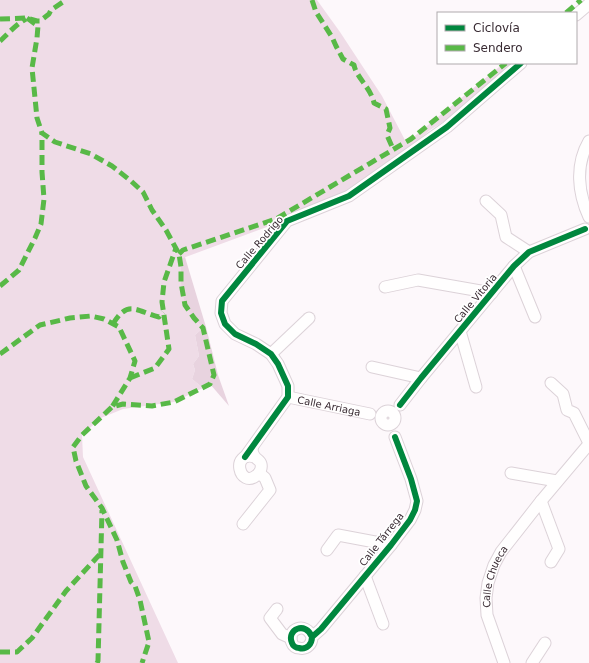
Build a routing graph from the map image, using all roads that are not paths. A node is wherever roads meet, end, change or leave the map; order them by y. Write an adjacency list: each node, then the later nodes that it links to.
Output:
1 (589, 4): 2 (street)
2 (577, 14)
3 (520, 64): 14 (street, Calle Rodrigo)
4 (589, 140): 6 (street)
5 (486, 201): 7 (street)
6 (588, 225): 7 (street, Calle Vitoria)
7 (530, 252): 8 (street, Calle Vitoria)
8 (514, 266): 10 (street, Calle Vitoria); 11 (street)
9 (385, 287): 10 (street, Calle Vitoria)
10 (492, 293): 13 (street, Calle Vitoria)
11 (535, 317)
12 (309, 318): 14 (street)
13 (460, 331): 16 (street, Calle Vitoria); 18 (street, Calle Vitoria)
14 (271, 354): 19 (street, Calle Rodrigo)
15 (372, 368): 16 (street)
16 (421, 378): 20 (street, Calle Vitoria)
17 (551, 383): 21 (street, Calle Chueca)
18 (476, 387)
19 (288, 398): 20 (street, Calle Arriaga); 22 (street)
20 (388, 417): 28 (street, Calle Tárrega)
21 (589, 443): 25 (street, Calle Chueca)
22 (250, 454): 23 (street); 23 (street)
23 (259, 473): 27 (street)
24 (512, 473): 25 (street)
25 (558, 481): 26 (street, Calle Chueca)
26 (541, 502): 30 (street); 35 (street, Calle Chueca)
27 (243, 524)
28 (391, 545): 29 (street, Calle Tárrega); 31 (street, Calle Tárrega)
29 (327, 550)
30 (550, 562)
31 (365, 576): 32 (street, Calle Tárrega); 33 (street, Calle Tárrega)
32 (277, 609)
33 (383, 624)
34 (545, 643): 36 (street)
35 (504, 663)
36 (532, 663)

